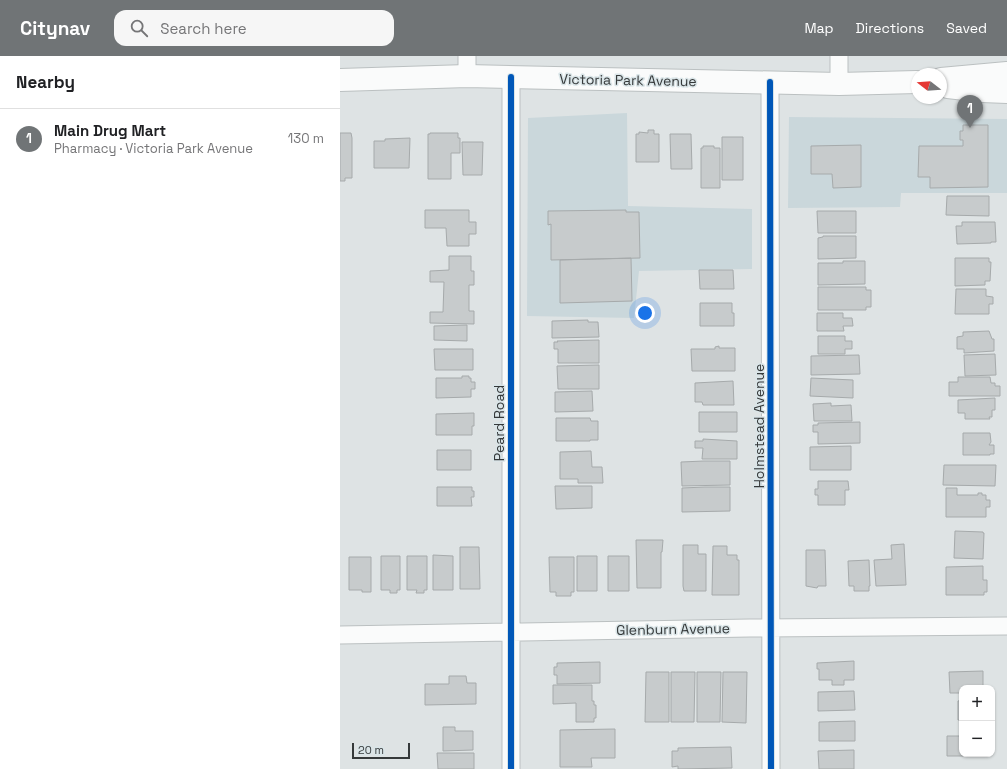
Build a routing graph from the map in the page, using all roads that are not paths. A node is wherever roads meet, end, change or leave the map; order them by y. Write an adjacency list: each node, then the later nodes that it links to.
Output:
1 (839, 56): 9 (street)
2 (467, 66): 4 (main road, Victoria Park Avenue); 6 (main road, Victoria Park Avenue)
3 (1007, 73): 5 (main road)
4 (511, 78): 7 (main road, Victoria Park Avenue); 16 (street, Peard Road)
5 (947, 78)
6 (340, 80)
7 (770, 82): 9 (main road, Victoria Park Avenue); 15 (street, Holmstead Avenue)
8 (911, 82): 9 (main road, Victoria Park Avenue)
9 (839, 84)
10 (947, 87): 11 (main road)
11 (982, 91): 12 (main road); 13 (main road)
12 (1007, 92)
13 (1007, 109)
14 (1007, 626): 15 (street, Glenburn Avenue)
15 (772, 628): 16 (street, Glenburn Avenue); 19 (street, Holmstead Avenue)
16 (510, 632): 17 (street, Glenburn Avenue); 18 (street, Peard Road)
17 (340, 635)
18 (511, 769)
19 (771, 769)

